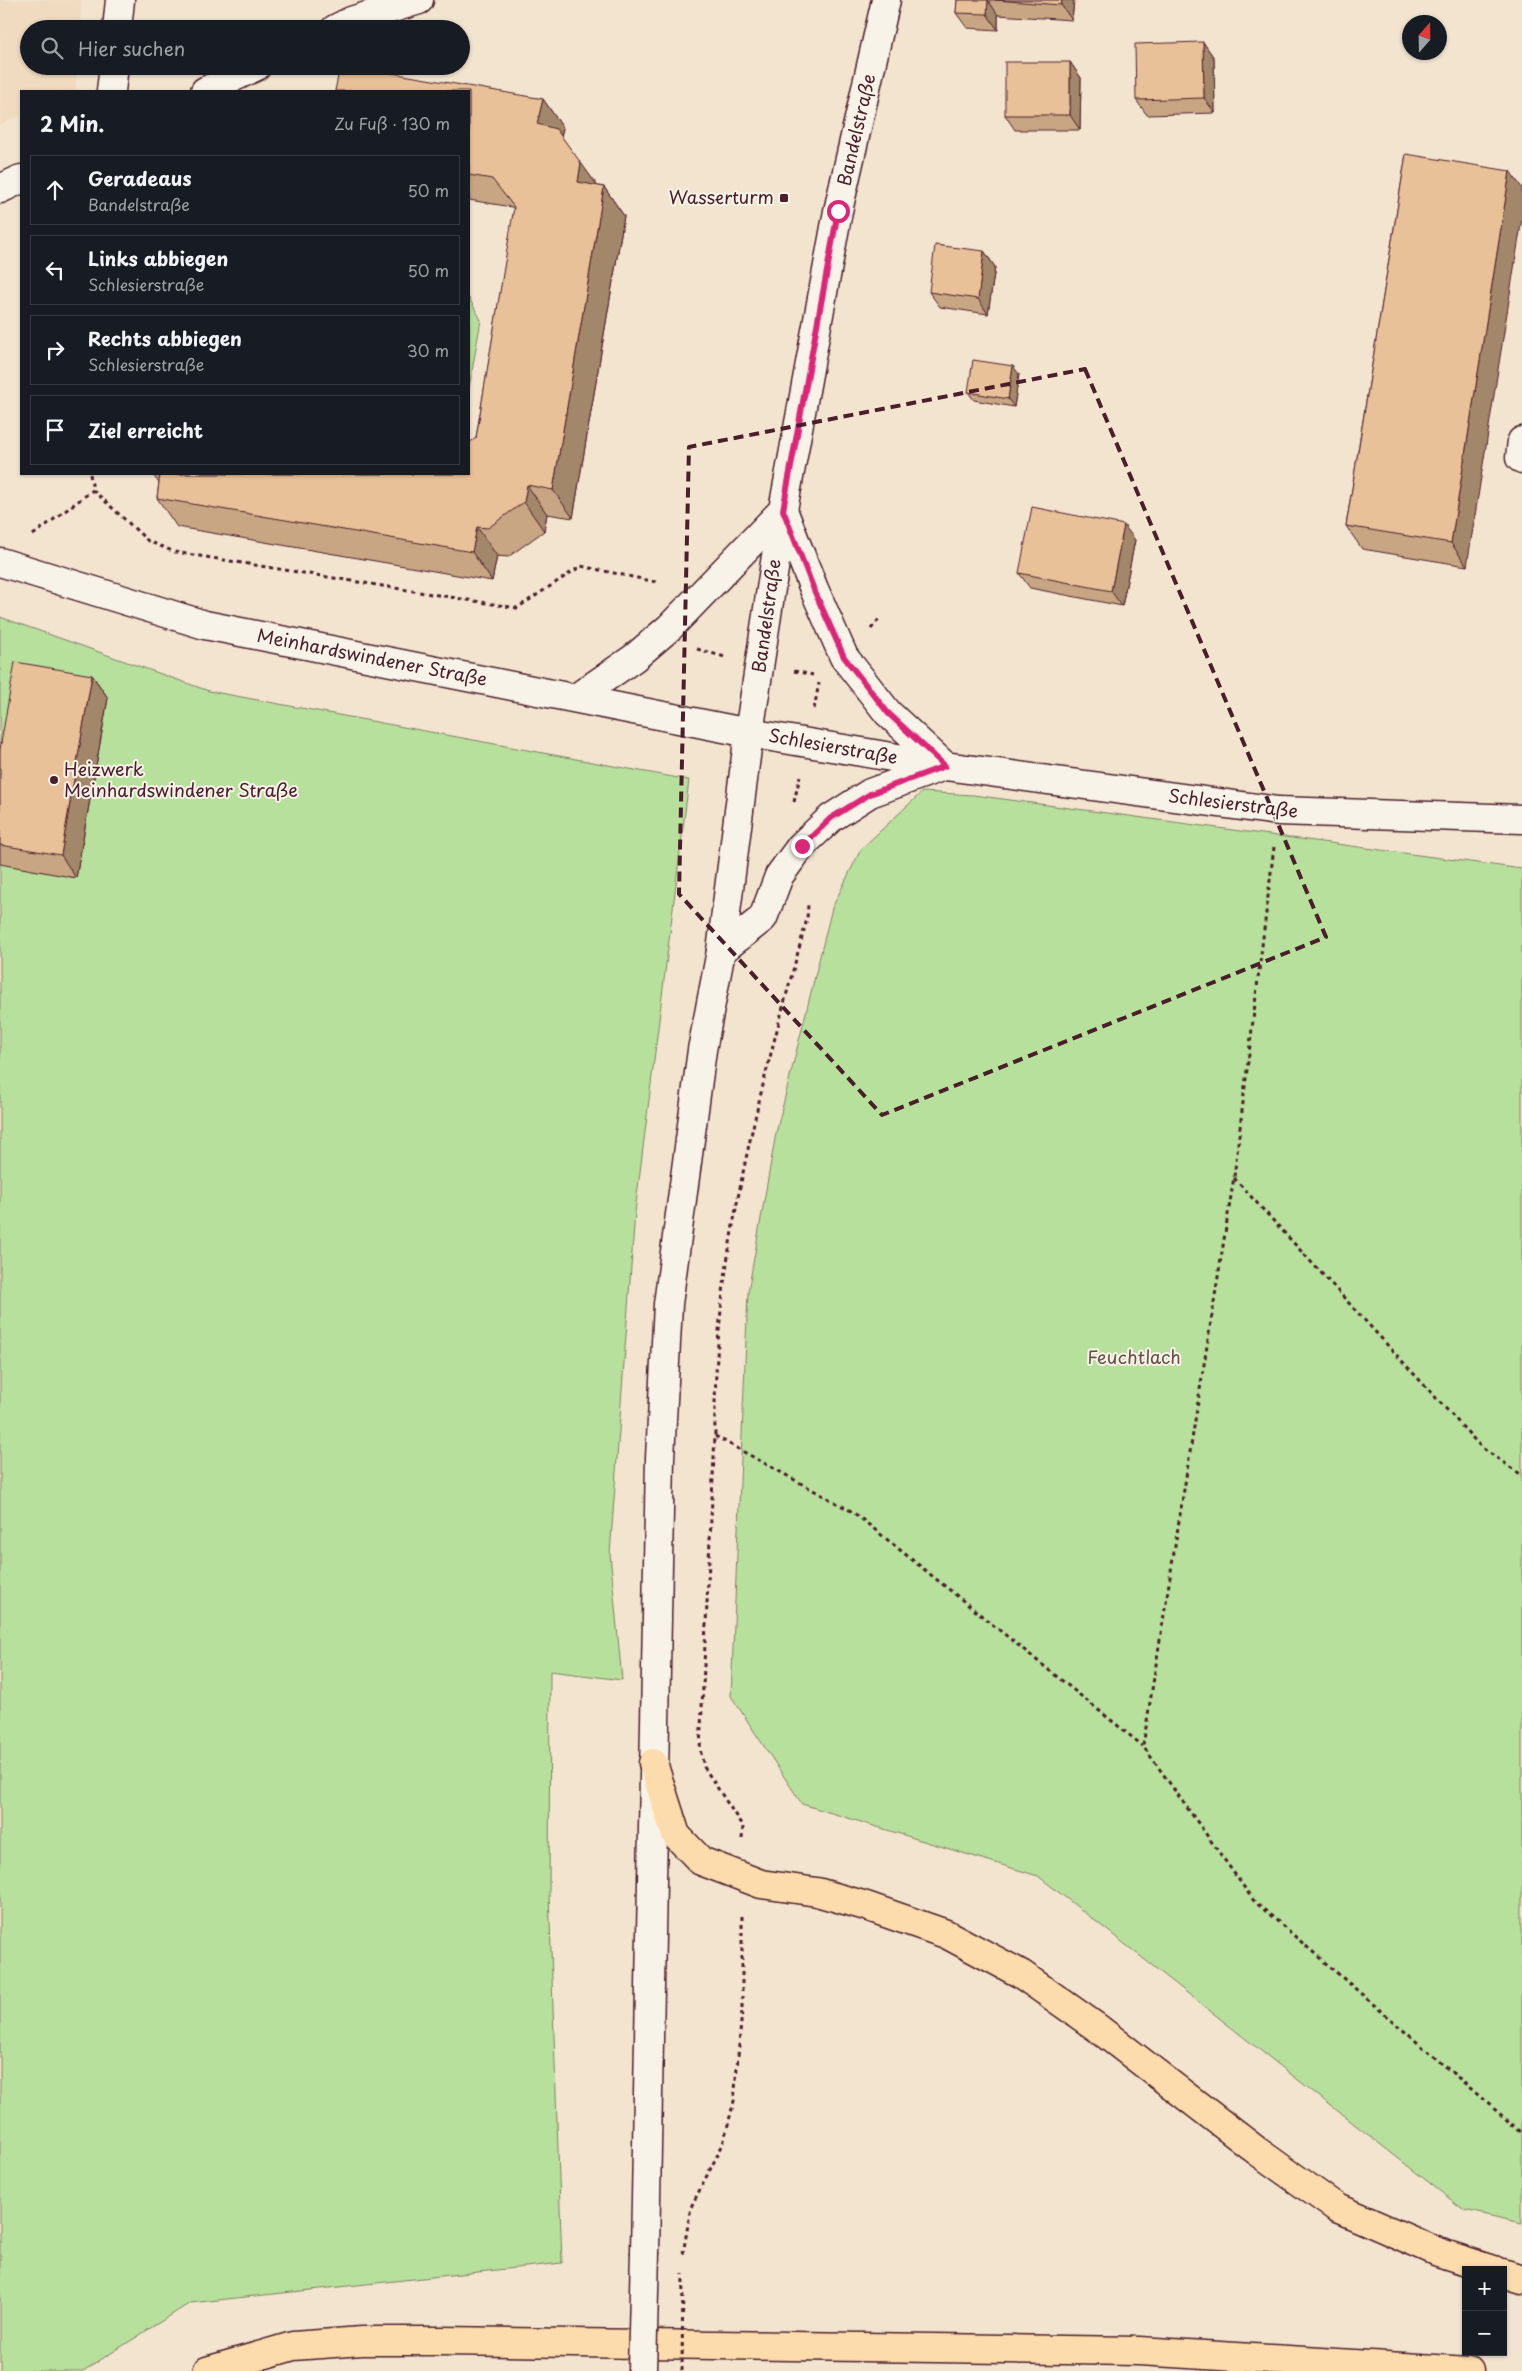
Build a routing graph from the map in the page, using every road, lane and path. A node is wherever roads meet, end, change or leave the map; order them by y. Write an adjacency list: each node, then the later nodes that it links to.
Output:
1 (120, 0): 4 (street)
2 (419, 0): 5 (street)
3 (886, 0): 16 (street, Bandelstraße)
4 (119, 20)
5 (354, 20)
6 (113, 75): 8 (street)
7 (239, 75): 9 (street)
8 (111, 90)
9 (208, 90)
10 (20, 179): 11 (street)
11 (0, 189)
12 (1522, 441): 13 (street)
13 (1522, 459)
14 (90, 475): 15 (path)
15 (93, 490): 17 (path); 19 (path)
16 (783, 510): 20 (street); 21 (street, Bandelstraße); 22 (street, Schlesierstraße)
17 (31, 536)
18 (0, 562): 20 (street, Meinhardswindener Straße)
19 (656, 582)
20 (576, 698): 21 (street, Meinhardswindener Straße)
21 (749, 733): 22 (street, Schlesierstraße); 25 (street, Bandelstraße)
22 (945, 766): 23 (street, Schlesierstraße); 25 (street, Schlesierstraße)
23 (1278, 811): 24 (street, Schlesierstraße); 27 (path)
24 (1522, 819)
25 (721, 951): 31 (street, Bandelstraße)
26 (769, 1057): 28 (path)
27 (1234, 1177): 29 (path); 30 (path)
28 (715, 1436): 30 (path); 32 (path)
29 (1522, 1475)
30 (1143, 1746): 33 (path)
31 (653, 1763): 32 (main road); 38 (street, Bandelstraße, bridge)
32 (742, 1876): 34 (main road); 39 (path, bridge)
33 (1522, 2133)
34 (1482, 2266)
35 (1507, 2274): 36 (main road)
36 (1522, 2279)
37 (207, 2371): 40 (main road)
38 (642, 2371)
39 (682, 2371)
40 (1469, 2371)

